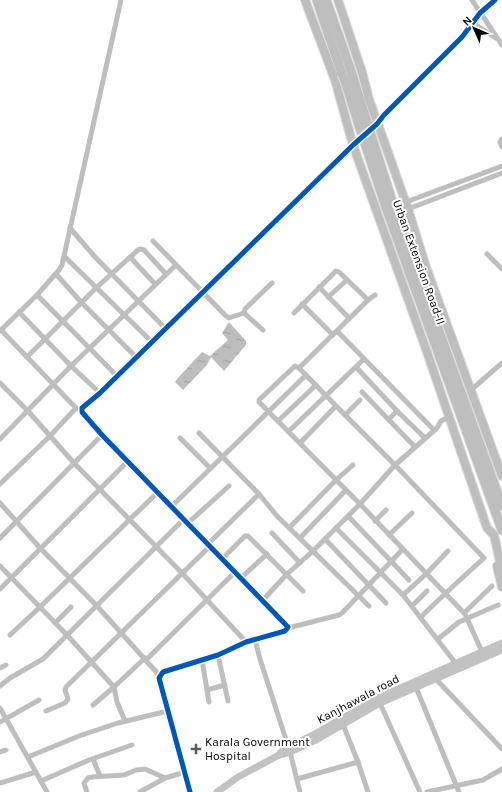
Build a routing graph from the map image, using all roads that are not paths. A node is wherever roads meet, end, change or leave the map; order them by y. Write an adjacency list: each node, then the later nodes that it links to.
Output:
1 (121, 0): 21 (street)
2 (305, 0): 13 (main road)
3 (317, 0): 12 (highway, Urban Extension Road-II)
4 (326, 0): 12 (highway, Urban Extension Road-II)
5 (338, 0): 11 (main road)
6 (472, 0): 8 (street)
7 (495, 0): 8 (street)
8 (480, 13): 9 (street); 10 (street)
9 (474, 23): 10 (street); 14 (street)
10 (500, 42)
11 (362, 72): 13 (main road); 14 (main road)
12 (348, 76): 94 (highway, Urban Extension Road-II)
13 (335, 80): 16 (main road)
14 (377, 124): 16 (street); 20 (main road)
15 (502, 139): 17 (street)
16 (353, 145): 36 (street); 83 (main road)
17 (502, 147)
18 (502, 166): 20 (street)
19 (502, 173): 20 (street)
20 (407, 206): 70 (main road)
21 (70, 228): 24 (street); 29 (street)
22 (153, 241): 26 (street)
23 (487, 254): 27 (street)
24 (65, 257): 28 (street); 34 (street)
25 (130, 257): 29 (street); 30 (street); 33 (street)
26 (176, 265): 30 (street); 36 (street)
27 (502, 269)
28 (56, 274): 37 (street); 42 (street)
29 (111, 274): 34 (street); 40 (street)
30 (166, 274): 33 (street)
31 (347, 280): 35 (street); 39 (street); 41 (street)
32 (272, 283): 45 (street)
33 (155, 284): 40 (street)
34 (97, 287): 42 (street); 47 (street)
35 (319, 287): 39 (street); 43 (street)
36 (203, 292): 45 (street); 50 (street)
37 (37, 295): 44 (street); 49 (street)
38 (375, 295): 41 (street)
39 (328, 297): 48 (street)
40 (138, 300): 47 (street); 50 (street)
41 (368, 300): 48 (street)
42 (81, 302): 49 (street); 52 (street)
43 (302, 304): 46 (street); 54 (street)
44 (19, 312): 51 (street); 55 (street)
45 (244, 313): 53 (street)
46 (294, 313)
47 (124, 314): 52 (street); 56 (street)
48 (350, 318): 54 (street)
49 (63, 321): 55 (street); 57 (street)
50 (165, 328): 56 (street)
51 (0, 330): 58 (street)
52 (108, 330): 57 (street); 59 (street)
53 (263, 330)
54 (335, 333): 60 (street); 64 (street)
55 (45, 339): 58 (street); 62 (street)
56 (152, 342): 59 (street)
57 (90, 348): 62 (street); 66 (street)
58 (27, 357): 68 (street)
59 (136, 357): 66 (street)
60 (364, 359): 63 (street); 86 (street)
61 (502, 363): 70 (street)
62 (72, 366): 68 (street); 72 (street)
63 (356, 367): 73 (street); 74 (street)
64 (299, 368): 65 (street); 80 (street)
65 (306, 375): 69 (street); 80 (street)
66 (117, 376): 72 (street)
67 (0, 383): 79 (street)
68 (53, 384): 78 (street); 79 (street)
69 (316, 385): 73 (street); 85 (street)
70 (471, 390): 103 (main road)
71 (362, 392): 76 (street)
72 (100, 393): 78 (street)
73 (326, 395): 77 (street); 87 (street)
74 (381, 395): 76 (street); 81 (street)
75 (360, 400): 82 (street)
76 (373, 403): 84 (street)
77 (336, 406): 82 (street); 95 (street)
78 (79, 409): 89 (street); 90 (street)
79 (28, 411): 90 (street); 93 (street)
80 (268, 411): 85 (street); 97 (street)
81 (397, 411): 84 (street); 92 (street)
82 (345, 416): 101 (street)
83 (449, 417): 86 (street); 124 (main road)
84 (389, 419): 96 (street)
85 (278, 421): 87 (street)
86 (434, 430): 92 (street)
87 (289, 432): 95 (street)
88 (199, 433): 97 (street)
89 (102, 434): 98 (street); 99 (street)
90 (50, 436): 99 (street); 105 (street)
91 (180, 438): 102 (street)
92 (425, 438): 96 (street)
93 (0, 439)
94 (474, 439): 114 (highway, Urban Extension Road-II); 125 (highway, Urban Extension Road-II)
95 (300, 443): 104 (street)
96 (415, 447): 101 (street)
97 (222, 456): 102 (street); 110 (street)
98 (128, 461): 107 (street); 109 (street)
99 (74, 463): 107 (street); 119 (street)
100 (353, 465): 104 (street)
101 (395, 465): 112 (street); 158 (street)
102 (210, 468): 113 (street)
103 (502, 476)
104 (336, 480): 108 (street); 122 (street)
105 (0, 484)
106 (229, 486): 120 (street)
107 (99, 489): 118 (street); 133 (street)
108 (346, 490): 112 (street); 129 (street)
109 (158, 492): 113 (street); 118 (street)
110 (259, 494): 122 (street); 131 (street)
111 (0, 503): 119 (street)
112 (360, 504): 117 (street); 121 (street)
113 (172, 506): 120 (street)
114 (502, 506)
115 (386, 510): 121 (street)
116 (412, 513): 127 (street)
117 (348, 516): 123 (street); 139 (street)
118 (130, 520): 132 (street); 150 (street)
119 (17, 521): 128 (street); 133 (street)
120 (186, 521): 131 (street); 132 (street)
121 (375, 521): 127 (street)
122 (289, 528): 129 (street)
123 (336, 528): 130 (street); 145 (street)
124 (487, 528): 142 (main road); 154 (main road)
125 (502, 530)
126 (272, 533): 140 (street)
127 (389, 535): 134 (street)
128 (0, 538)
129 (300, 538): 135 (street)
130 (325, 539): 135 (street); 152 (street)
131 (209, 545): 138 (street); 144 (street)
132 (156, 546): 144 (street); 165 (street)
133 (40, 548): 148 (street); 150 (street)
134 (402, 550): 139 (street); 147 (street)
135 (313, 551): 140 (street); 159 (street)
136 (448, 551): 147 (street)
137 (267, 554): 138 (street); 146 (street); 149 (street)
138 (223, 558): 143 (street)
139 (391, 562): 145 (street); 151 (street)
140 (300, 563): 146 (street)
141 (0, 566): 148 (street)
142 (502, 571)
143 (235, 572): 149 (street); 162 (street)
144 (182, 573): 162 (street); 175 (street)
145 (380, 573): 152 (street); 160 (street)
146 (287, 574): 156 (street); 161 (street)
147 (426, 574): 158 (street); 160 (street)
148 (11, 578): 155 (street); 169 (street)
149 (242, 578): 161 (street)
150 (69, 579): 165 (street); 169 (street)
151 (409, 580)
152 (368, 584): 159 (street); 163 (street)
153 (492, 586): 170 (street)
154 (502, 587)
155 (0, 589)
156 (303, 591)
157 (427, 591): 167 (street)
158 (445, 594): 170 (street); 171 (street)
159 (358, 595): 166 (street); 174 (street)
160 (403, 595): 167 (street)
161 (263, 600): 174 (street)
162 (206, 601): 180 (street); 185 (street)
163 (386, 603)
164 (498, 605): 172 (street)
165 (97, 606): 175 (street); 177 (street)
166 (368, 606)
167 (412, 606): 171 (street)
168 (71, 607): 173 (street)
169 (39, 608): 173 (street); 176 (street)
170 (464, 613): 172 (street)
171 (421, 617): 178 (street)
172 (468, 618): 178 (street); 183 (street)
173 (55, 623): 177 (street)
174 (288, 628): 179 (street)
175 (121, 633): 185 (street); 187 (street)
176 (10, 635)
177 (67, 635): 187 (street); 195 (street)
178 (438, 639): 189 (street)
179 (255, 640): 180 (street); 213 (street)
180 (246, 642): 184 (street)
181 (502, 643): 183 (street, Kanjhawala road)
182 (502, 650): 183 (street, Kanjhawala road)
183 (483, 654): 189 (street, Kanjhawala road)
184 (218, 655): 186 (street); 194 (street)
185 (145, 659): 191 (street); 196 (street)
186 (202, 660): 191 (street); 197 (street)
187 (91, 662): 196 (street); 204 (street)
188 (6, 665): 190 (street)
189 (458, 665): 192 (street, Kanjhawala road)
190 (0, 668)
191 (159, 675): 205 (street)
192 (434, 676): 193 (street, Kanjhawala road); 211 (street)
193 (415, 684): 199 (street, Kanjhawala road); 228 (street)
194 (225, 685): 197 (street); 200 (street)
195 (0, 686)
196 (114, 687): 202 (street); 207 (street)
197 (207, 690): 201 (street)
198 (39, 700): 206 (street)
199 (379, 700): 209 (street, Kanjhawala road); 236 (street)
200 (228, 701)
201 (209, 702)
202 (93, 705)
203 (0, 708): 206 (street)
204 (46, 711)
205 (168, 711): 207 (street); 222 (street)
206 (6, 718): 208 (street); 217 (street)
207 (125, 721): 217 (street)
208 (0, 722)
209 (342, 722): 213 (street, Kanjhawala road); 219 (street)
210 (502, 740): 211 (street)
211 (497, 744): 214 (street)
212 (132, 745): 218 (street)
213 (289, 749): 225 (street); 233 (street, Kanjhawala road)
214 (502, 749)
215 (6, 750): 216 (street)
216 (0, 752)
217 (28, 757): 221 (street)
218 (93, 759): 223 (street); 226 (street)
219 (358, 762): 225 (street); 235 (street)
220 (502, 769): 228 (street)
221 (36, 772): 226 (street); 227 (street)
222 (185, 772): 224 (street); 232 (street)
223 (100, 776): 224 (street); 230 (street)
224 (165, 778): 231 (street)
225 (296, 779): 234 (street)
226 (41, 781): 229 (street)
227 (0, 783)
228 (456, 786): 237 (street); 238 (street)
229 (47, 792)
230 (87, 792)
231 (140, 792)
232 (190, 792)
233 (217, 792)
234 (300, 792)
235 (368, 792)
236 (420, 792)
237 (427, 792)
238 (459, 792)

